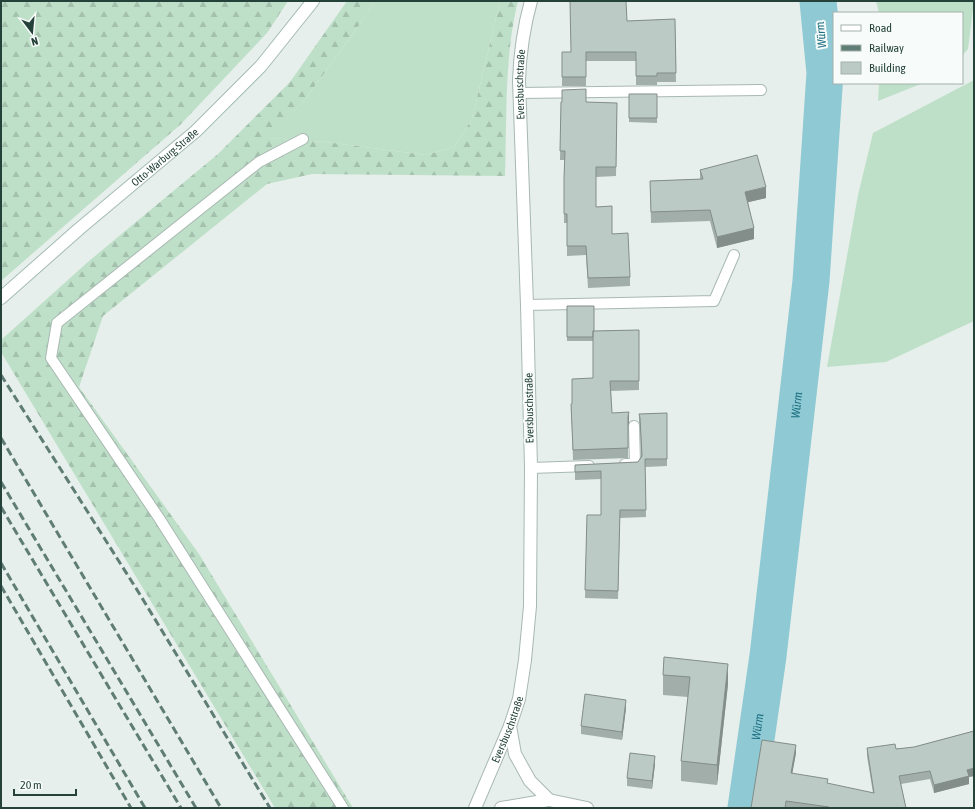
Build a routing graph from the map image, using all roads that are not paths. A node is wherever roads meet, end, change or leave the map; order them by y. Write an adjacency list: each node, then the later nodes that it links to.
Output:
1 (313, 1): 7 (street, Otto-Warburg-Straße)
2 (531, 1): 4 (street, Eversbuschstraße)
3 (761, 90): 4 (lane)
4 (519, 93): 8 (street, Eversbuschstraße)
5 (303, 139): 15 (lane)
6 (734, 255): 8 (lane)
7 (1, 298)
8 (527, 305): 12 (street, Eversbuschstraße)
9 (634, 426): 10 (lane)
10 (613, 464)
11 (598, 465): 12 (lane)
12 (531, 468): 13 (street, Eversbuschstraße)
13 (510, 726): 14 (street); 16 (street, Eversbuschstraße)
14 (549, 800): 17 (street); 18 (street)
15 (343, 808)
16 (475, 808)
17 (501, 808)
18 (587, 808)

